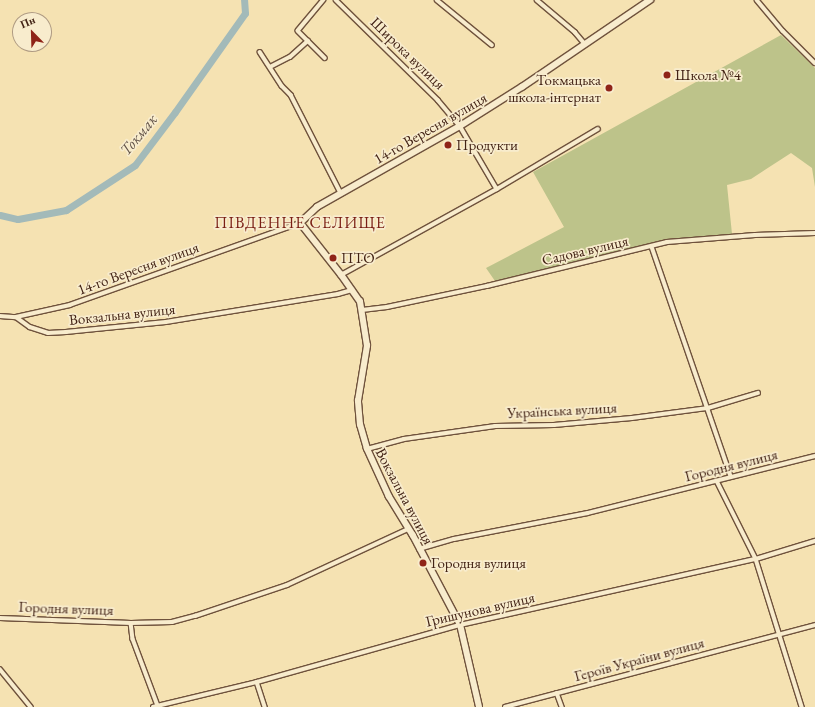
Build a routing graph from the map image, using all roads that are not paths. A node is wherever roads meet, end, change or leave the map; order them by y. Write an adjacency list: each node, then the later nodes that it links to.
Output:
1 (324, 0): 7 (street)
2 (336, 0): 14 (street, Широка вулиця)
3 (437, 0): 9 (street)
4 (537, 0): 8 (street)
5 (650, 0): 8 (street, 14-го Вересня вулиця)
6 (757, 0): 12 (street)
7 (308, 41): 11 (street); 13 (street)
8 (585, 44): 14 (street, 14-го Вересня вулиця)
9 (492, 45)
10 (260, 52): 13 (street)
11 (325, 58)
12 (815, 63)
13 (270, 67): 17 (street)
14 (460, 126): 16 (street, Широка вулиця); 17 (street, 14-го Вересня вулиця)
15 (598, 129): 16 (street)
16 (497, 189): 21 (street)
17 (341, 193): 18 (street, 14-го Вересня вулиця)
18 (300, 223): 21 (street, Вокзальна вулиця); 25 (street, 14-го Вересня вулиця)
19 (815, 233): 20 (street, Садова вулиця)
20 (652, 247): 23 (street, Садова вулиця); 27 (street)
21 (341, 275): 22 (street, Вокзальна вулиця)
22 (352, 290): 23 (street, Вокзальна вулиця); 25 (street, Вокзальна вулиця)
23 (362, 310): 28 (street, Вокзальна вулиця)
24 (0, 316): 25 (street, 14-го Вересня вулиця)
25 (16, 317)
26 (758, 393): 27 (street, Українська вулиця)
27 (708, 408): 28 (street, Українська вулиця); 30 (street)
28 (367, 449): 32 (street, Вокзальна вулиця)
29 (815, 456): 30 (street, Городня вулиця)
30 (731, 477): 31 (street, Городня вулиця)
31 (717, 481): 34 (street, Городня вулиця); 35 (street)
32 (408, 529): 34 (street, Вокзальна вулиця); 37 (street, Городня вулиця)
33 (815, 541): 35 (street, Гришунова вулиця)
34 (419, 549): 38 (street, Вокзальна вулиця)
35 (756, 559): 38 (street, Гришунова вулиця); 40 (street)
36 (0, 618): 37 (street, Городня вулиця)
37 (131, 623): 44 (street, Городня вулиця)
38 (460, 625): 42 (street, Гришунова вулиця); 48 (street, Вокзальна вулиця)
39 (815, 625): 40 (street, Героїв України вулиця)
40 (780, 635): 43 (street, Героїв України вулиця); 51 (street)
41 (0, 670): 45 (street)
42 (257, 682): 44 (street, Гришунова вулиця); 47 (street)
43 (557, 693): 49 (street, Героїв України вулиця); 50 (street)
44 (158, 706): 46 (street, Гришунова вулиця)
45 (31, 707)
46 (153, 707)
47 (265, 707)
48 (479, 707)
49 (505, 707)
50 (562, 707)
51 (802, 707)

